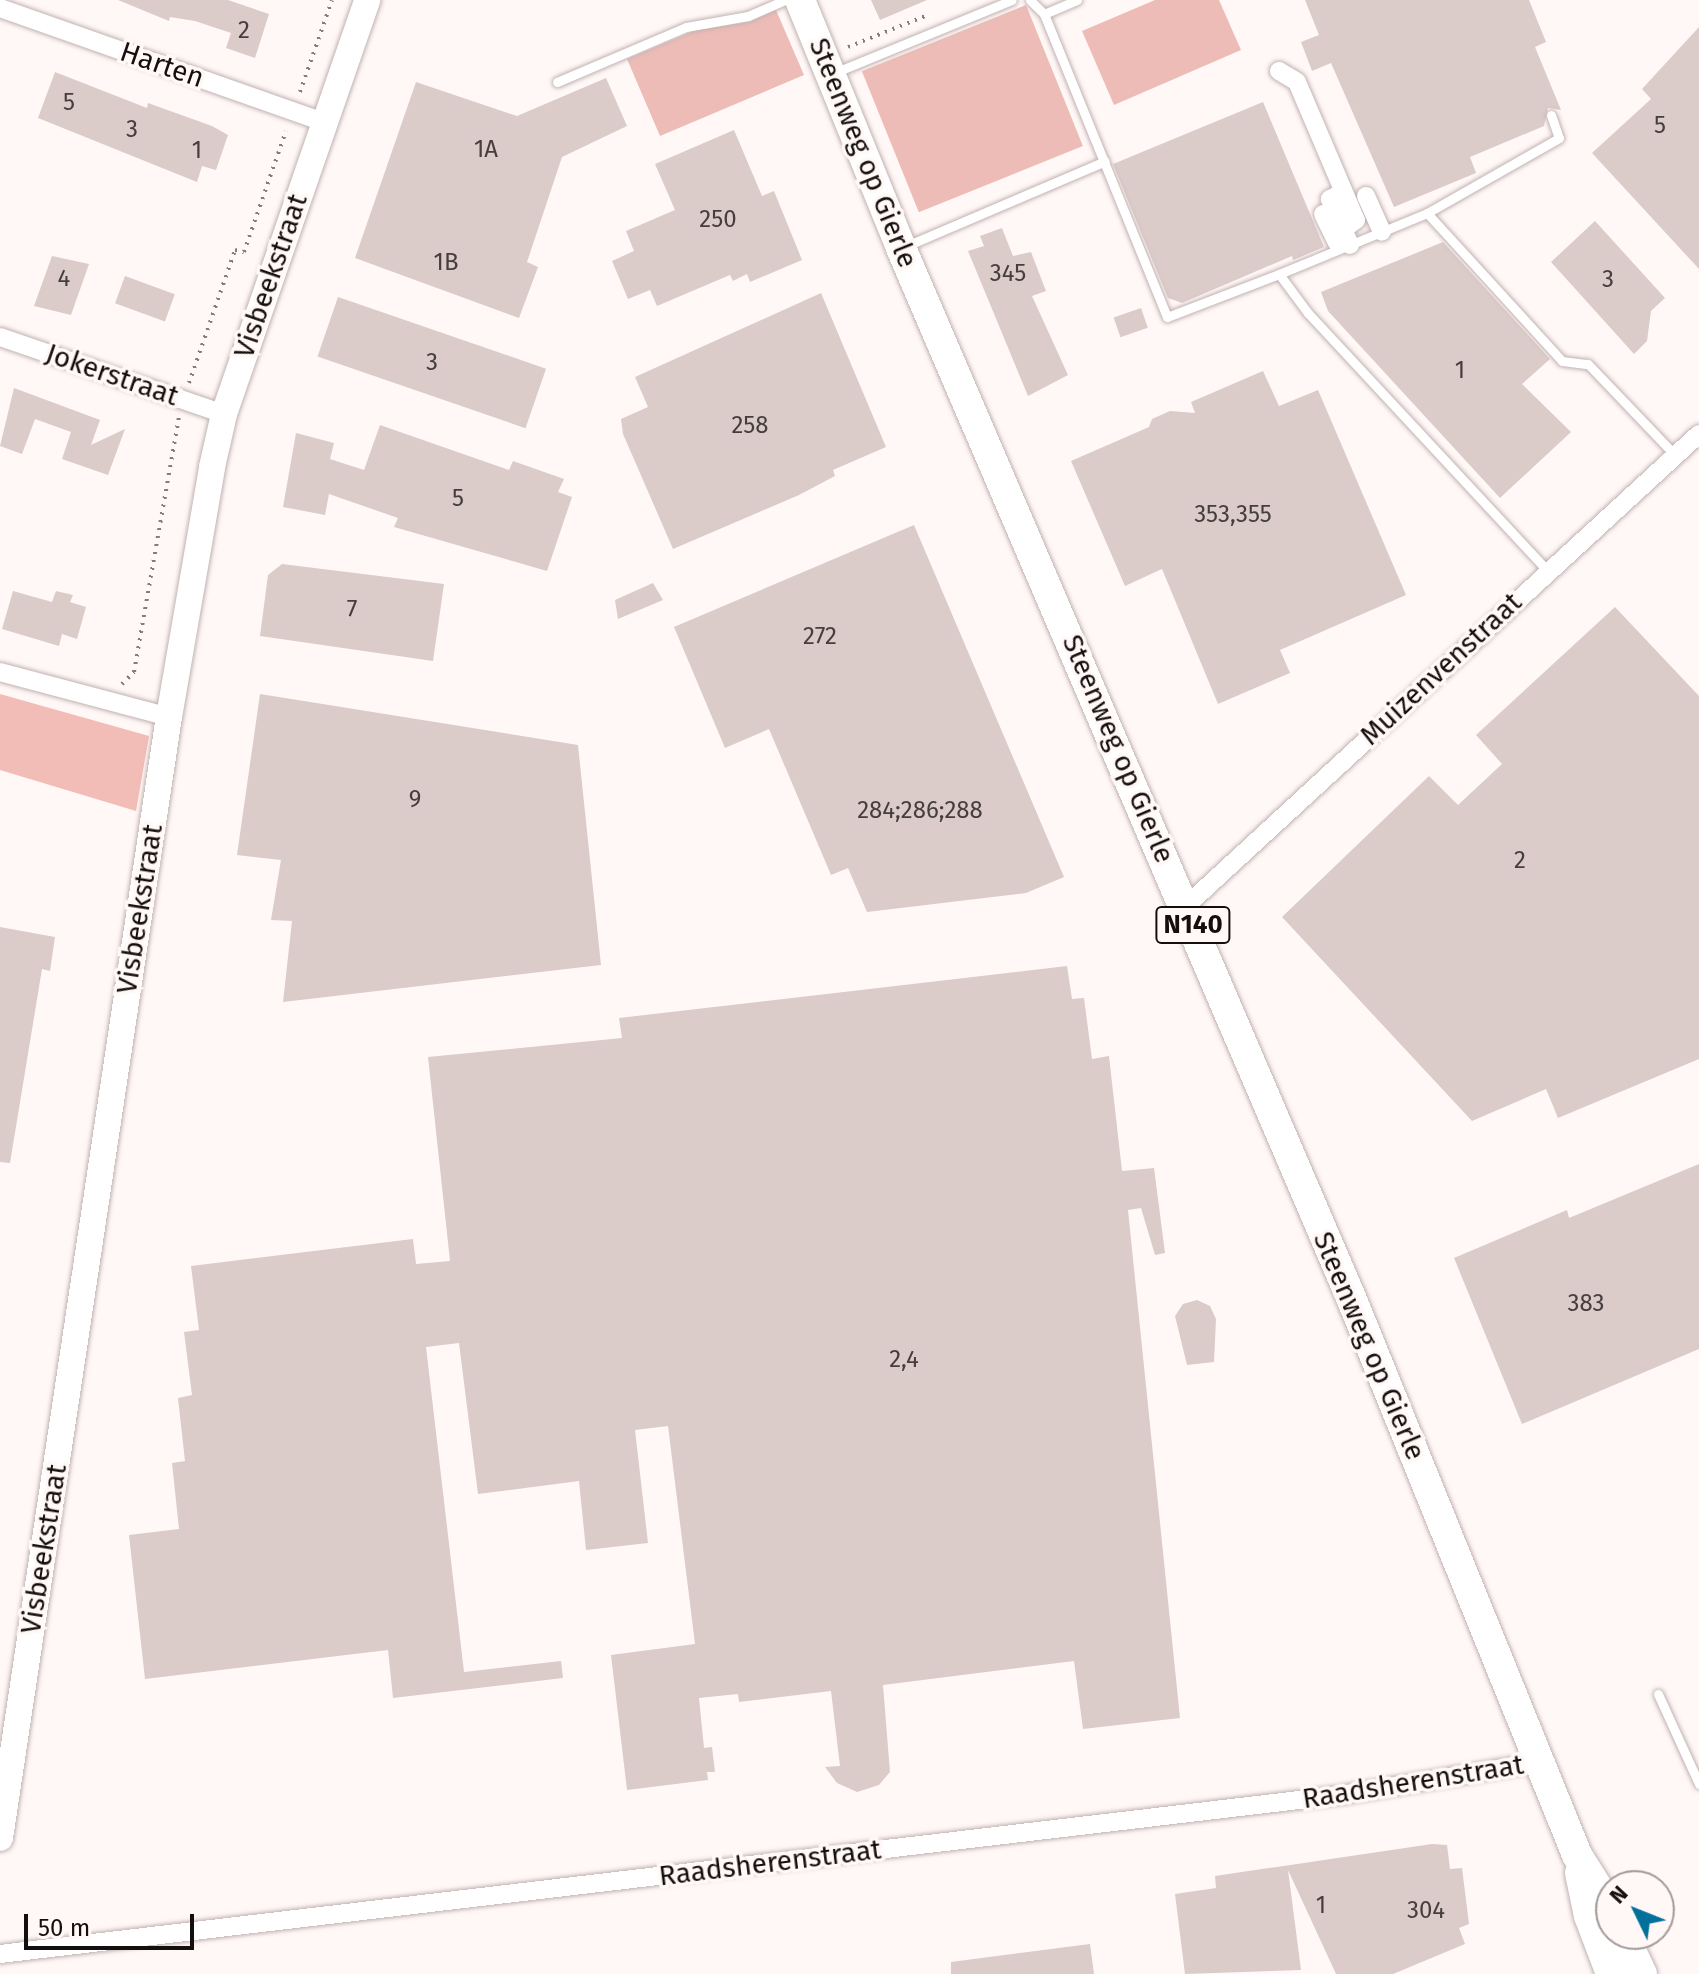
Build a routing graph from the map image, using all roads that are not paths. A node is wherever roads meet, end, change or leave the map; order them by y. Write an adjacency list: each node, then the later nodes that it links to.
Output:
1 (367, 0): 13 (street, Visbeekstraat)
2 (785, 0): 11 (lane)
3 (800, 0): 9 (main road, Steenweg op Gierle / N140)
4 (1012, 0): 9 (lane)
5 (1030, 0): 8 (lane)
6 (1077, 0): 8 (lane)
7 (0, 8): 13 (street, Harten)
8 (1044, 14): 14 (lane)
9 (827, 66): 19 (main road, Steenweg op Gierle / N140)
10 (1279, 71): 15 (street)
11 (557, 82)
12 (1551, 115): 16 (lane)
13 (323, 122): 22 (street, Visbeekstraat)
14 (1105, 161): 19 (lane); 20 (lane)
15 (1338, 176): 17 (street); 18 (street); 18 (street)
16 (1427, 213): 17 (lane); 24 (lane)
17 (1382, 232): 18 (lane)
18 (1345, 247): 20 (lane)
19 (901, 248): 28 (main road, Steenweg op Gierle / N140)
20 (1279, 274): 25 (lane)
21 (0, 337): 22 (street, Jokerstraat)
22 (224, 414): 27 (street, Visbeekstraat)
23 (1699, 434): 24 (street, Muizenvenstraat)
24 (1675, 455): 25 (street, Muizenvenstraat)
25 (1547, 570): 28 (street, Muizenvenstraat)
26 (0, 672): 27 (street)
27 (169, 717): 32 (street, Visbeekstraat)
28 (1186, 906): 30 (main road, Steenweg op Gierle / N140)
29 (1658, 1694): 31 (lane)
30 (1539, 1762): 33 (main road, Steenweg op Gierle / N140); 36 (street, Raadsherenstraat)
31 (1699, 1784)
32 (0, 1838)
33 (1577, 1855): 34 (main road, Steenweg op Gierle / N140); 37 (main road, Steenweg op Gierle / N140)
34 (1595, 1884)
35 (1631, 1950): 38 (main road)
36 (0, 1954)
37 (1611, 1974)
38 (1642, 1974)

